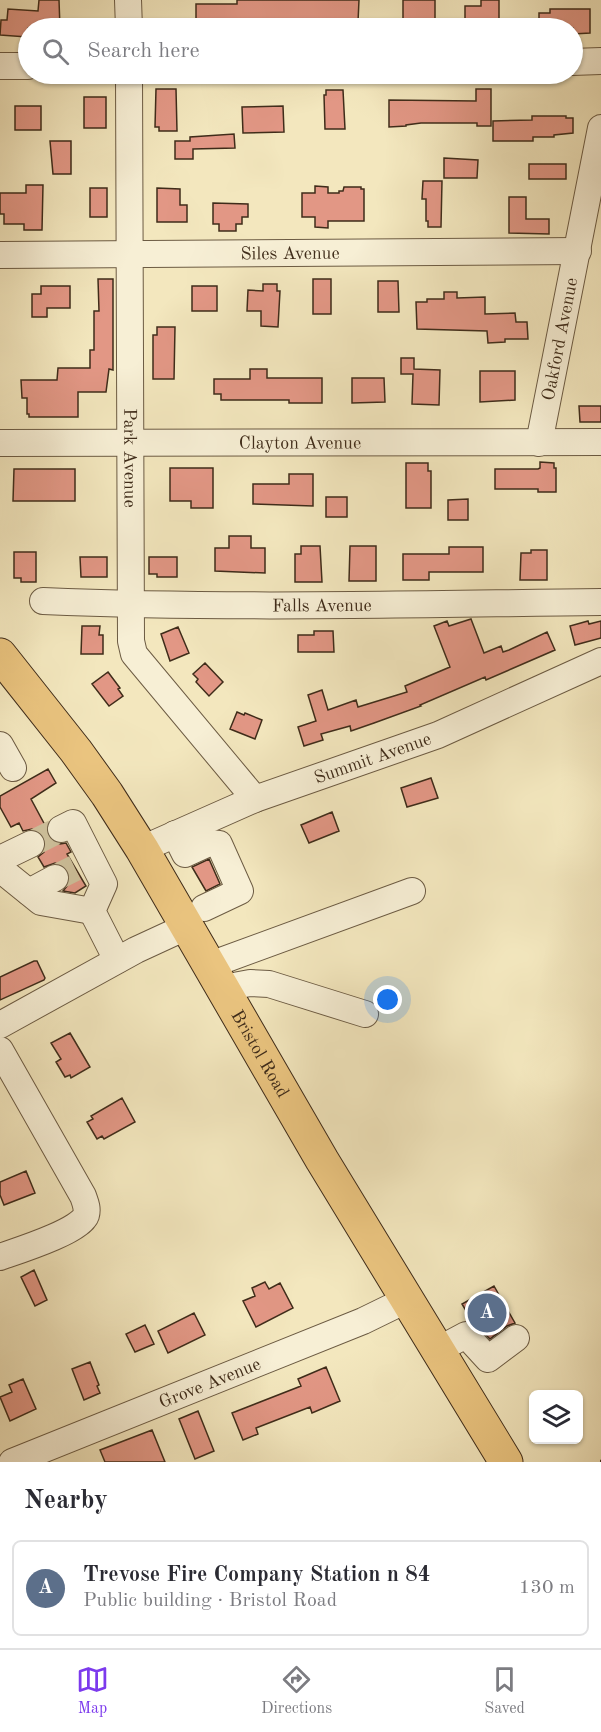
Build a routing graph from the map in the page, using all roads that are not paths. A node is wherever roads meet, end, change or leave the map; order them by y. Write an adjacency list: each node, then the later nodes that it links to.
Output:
1 (128, 0): 2 (street)
2 (129, 18)
3 (601, 61): 4 (street)
4 (583, 62)
5 (0, 66): 6 (street)
6 (18, 66)
7 (129, 84): 10 (street, Park Avenue)
8 (601, 128): 9 (street, Oakford Avenue)
9 (578, 251): 10 (street, Siles Avenue); 15 (street, Oakford Avenue)
10 (130, 254): 11 (street, Siles Avenue); 14 (street, Park Avenue)
11 (0, 255)
12 (601, 442): 15 (street, Clayton Avenue)
13 (0, 443): 14 (street, Clayton Avenue)
14 (131, 443): 15 (street, Clayton Avenue); 18 (street, Park Avenue)
15 (539, 443)
16 (43, 601): 18 (street, Falls Avenue)
17 (601, 602): 18 (street, Falls Avenue)
18 (132, 605): 23 (street, Park Avenue)
19 (0, 655): 27 (main road, Bristol Road)
20 (601, 661): 23 (street, Summit Avenue)
21 (0, 745): 22 (street)
22 (13, 768)
23 (255, 799): 25 (street, Summit Avenue)
24 (61, 829): 29 (street)
25 (175, 834): 27 (street, Summit Avenue); 34 (street)
26 (31, 844): 28 (street)
27 (142, 849): 34 (main road, Bristol Road)
28 (0, 859)
29 (74, 868): 32 (street); 33 (street)
30 (0, 869): 32 (street)
31 (412, 891): 36 (street)
32 (29, 892): 33 (street)
33 (92, 911): 35 (street)
34 (196, 917): 35 (street); 36 (main road, Bristol Road)
35 (117, 960): 38 (street)
36 (217, 976): 37 (street); 41 (main road, Bristol Road)
37 (365, 1014)
38 (0, 1025)
39 (0, 1050): 40 (street)
40 (0, 1257)
41 (406, 1300): 43 (main road, Bristol Road); 44 (street, Grove Avenue)
42 (516, 1338): 43 (street)
43 (438, 1350): 45 (main road, Bristol Road)
44 (12, 1462)
45 (506, 1462)

